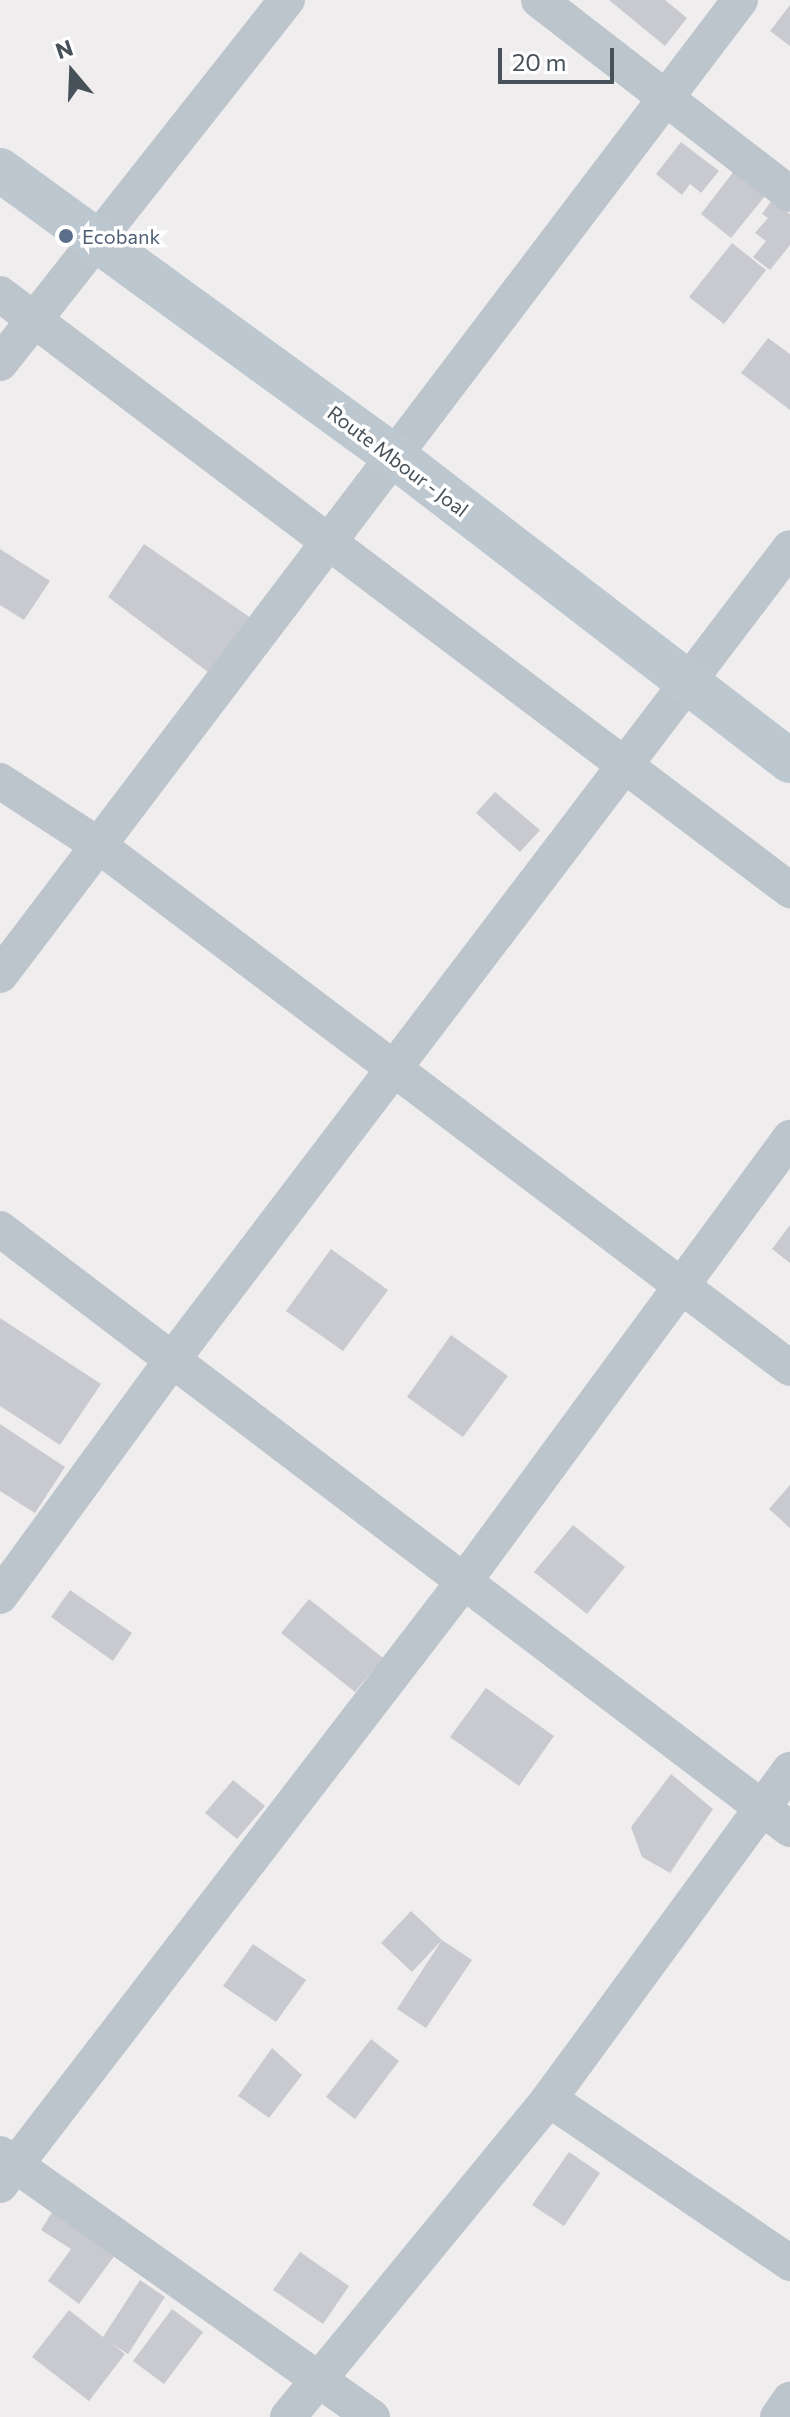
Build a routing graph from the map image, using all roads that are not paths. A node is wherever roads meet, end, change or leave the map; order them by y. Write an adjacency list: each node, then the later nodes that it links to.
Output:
1 (287, 0): 7 (street)
2 (539, 0): 4 (street)
3 (740, 0): 4 (street)
4 (665, 98): 6 (street); 11 (street)
5 (0, 170): 7 (main road, Route Mbour - Joal)
6 (790, 194)
7 (96, 237): 9 (street); 11 (main road, Route Mbour - Joal)
8 (0, 294): 9 (street)
9 (35, 320): 10 (street); 12 (street)
10 (0, 363)
11 (394, 456): 12 (street); 14 (main road, Route Mbour - Joal)
12 (328, 542): 16 (street); 18 (street)
13 (790, 548): 14 (street)
14 (688, 682): 15 (main road, Route Mbour - Joal); 16 (street)
15 (790, 761)
16 (625, 765): 19 (street); 21 (street)
17 (0, 781): 18 (street)
18 (98, 845): 20 (street); 21 (street)
19 (790, 890)
20 (0, 975)
21 (393, 1070): 24 (street); 25 (street)
22 (790, 1138): 24 (street)
23 (0, 1229): 25 (street)
24 (684, 1286): 26 (street); 27 (street)
25 (172, 1360): 27 (street); 28 (street)
26 (790, 1368)
27 (465, 1580): 30 (street); 33 (street)
28 (0, 1596)
29 (790, 1770): 30 (street)
30 (761, 1808): 31 (street); 32 (street)
31 (790, 1829)
32 (549, 2099): 34 (street); 35 (street)
33 (5, 2168): 35 (street)
34 (790, 2263)
35 (315, 2379): 37 (street); 38 (street)
36 (790, 2400): 39 (street)
37 (288, 2417)
38 (372, 2417)
39 (778, 2417)

